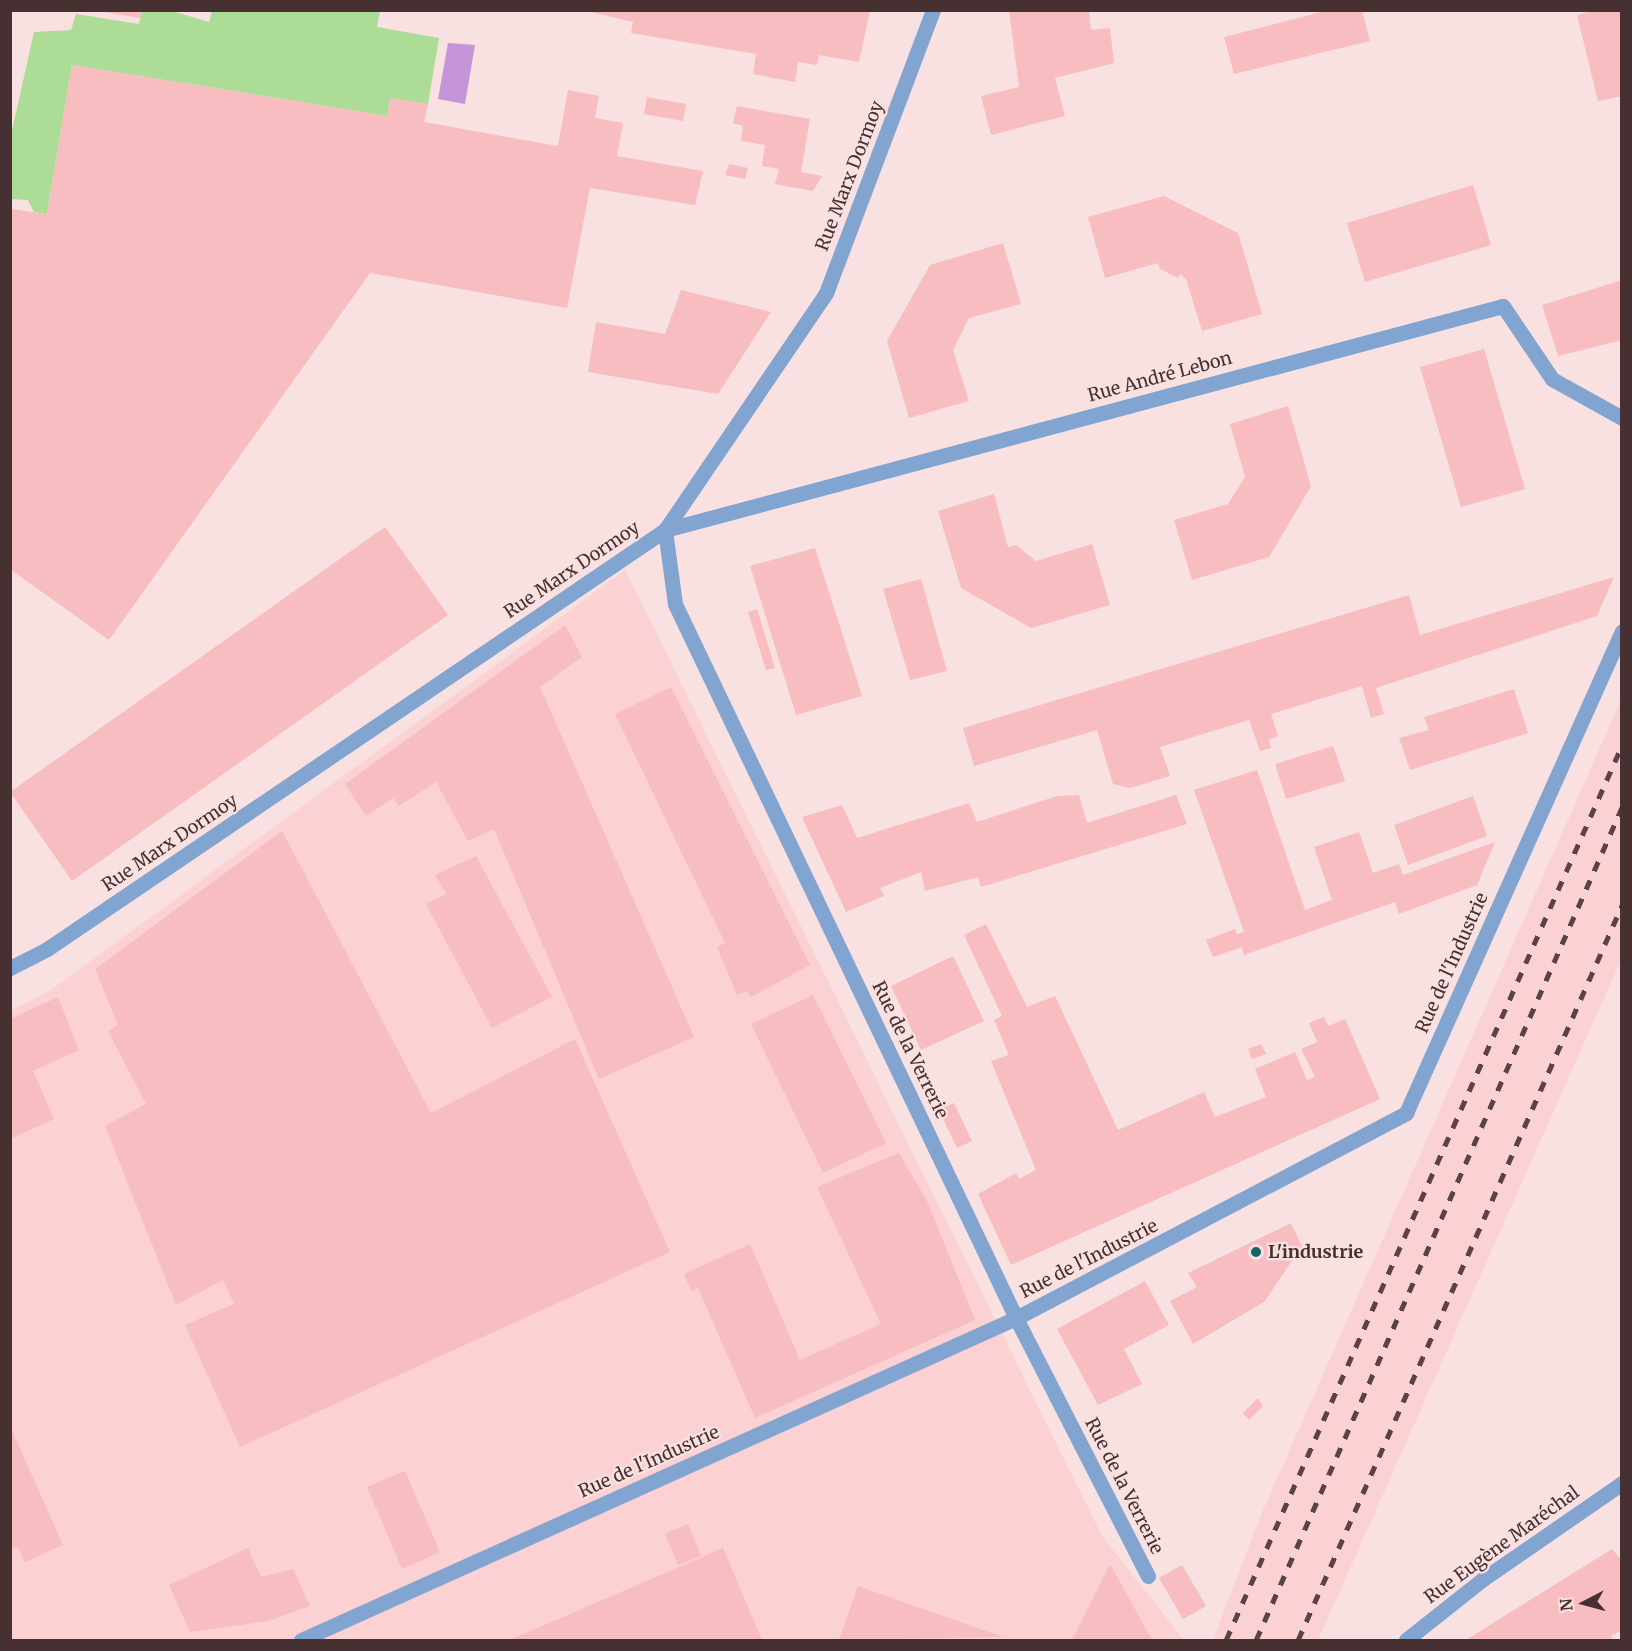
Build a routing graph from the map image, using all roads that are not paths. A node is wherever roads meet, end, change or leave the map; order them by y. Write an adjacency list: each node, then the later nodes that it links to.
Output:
1 (933, 10): 3 (street, Rue Marx Dormoy)
2 (1622, 418): 3 (street, Rue André Lebon)
3 (665, 530): 5 (street, Rue Marx Dormoy); 6 (street, Rue de la Verrerie)
4 (1622, 631): 6 (street, Rue de l'Industrie)
5 (10, 968)
6 (1016, 1318): 8 (street, Rue de la Verrerie); 9 (street, Rue de l'Industrie)
7 (1622, 1483): 10 (street, Rue Eugène Maréchal)
8 (1148, 1576)
9 (301, 1641)
10 (1406, 1641)

